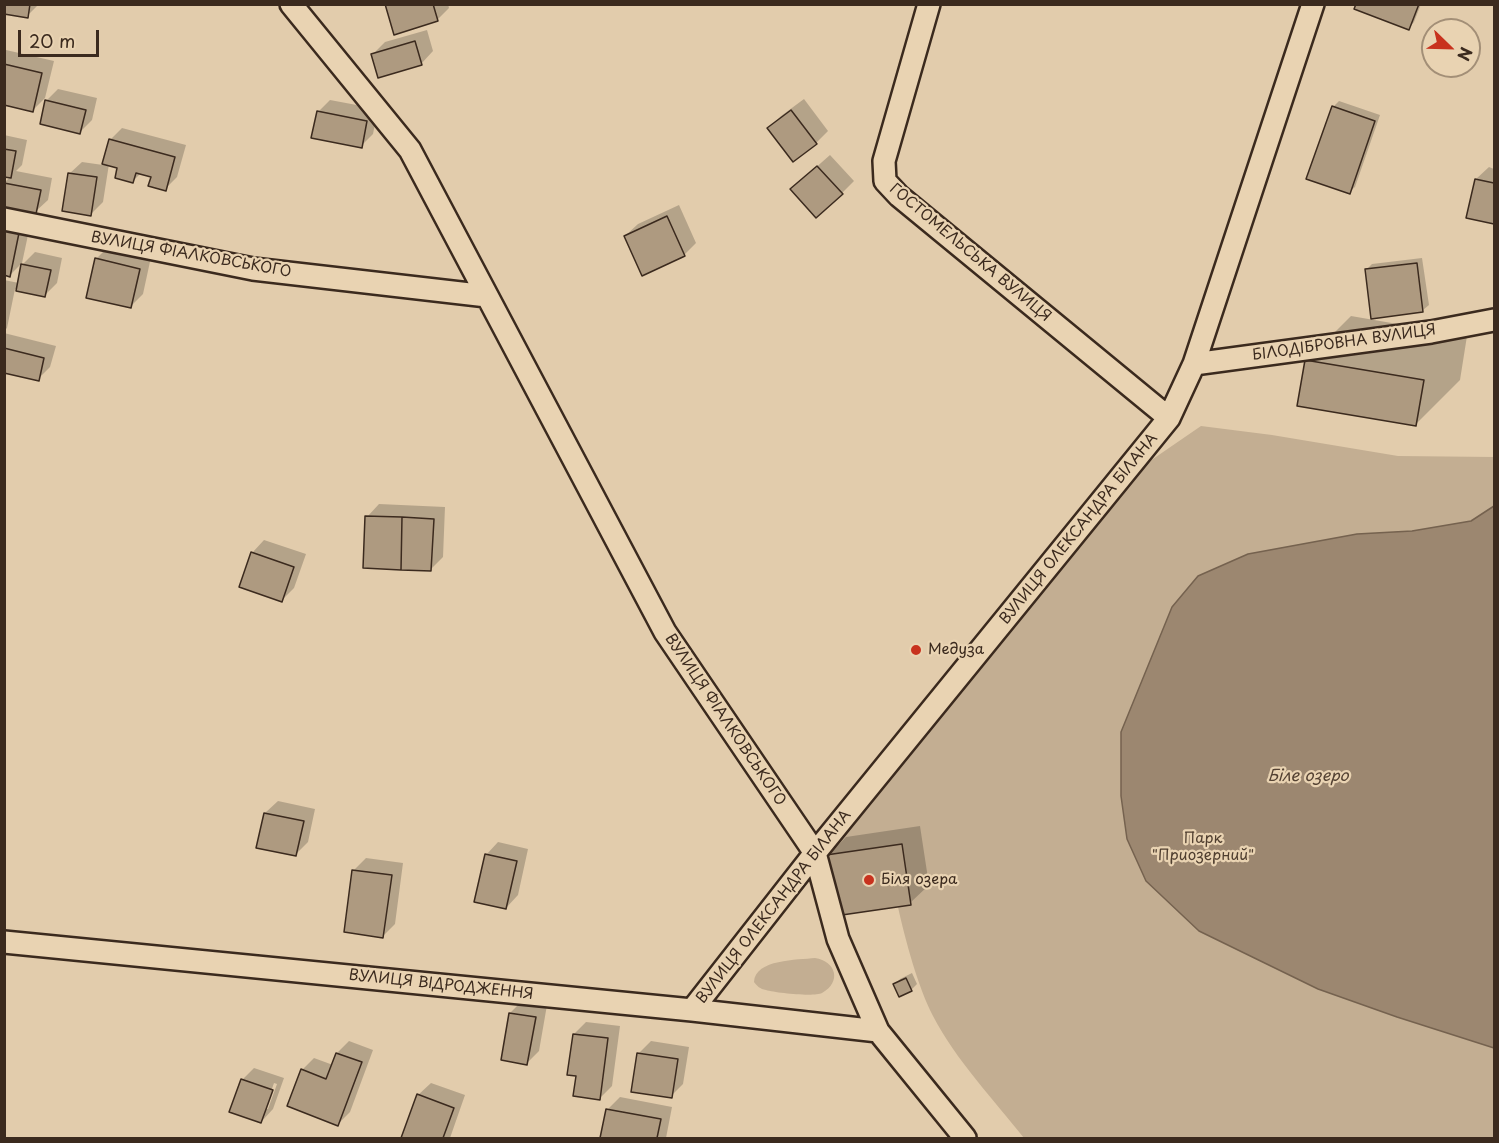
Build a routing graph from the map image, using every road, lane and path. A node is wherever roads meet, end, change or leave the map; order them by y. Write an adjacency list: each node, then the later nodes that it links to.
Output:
1 (291, 4): 5 (street, ВУЛИЦЯ ФІАЛКОВСЬКОГО)
2 (929, 4): 8 (street, ГОСТОМЕЛЬСЬКА ВУЛИЦЯ)
3 (1313, 4): 7 (street, ВУЛИЦЯ ОЛЕКСАНДРА БІЛАНА)
4 (4, 219): 5 (street, ВУЛИЦЯ ФІАЛКОВСЬКОГО)
5 (487, 296): 9 (street, ВУЛИЦЯ ФІАЛКОВСЬКОГО)
6 (1494, 320): 7 (street, БІЛОДІБРОВНА ВУЛИЦЯ)
7 (1194, 364): 8 (street, ВУЛИЦЯ ОЛЕКСАНДРА БІЛАНА)
8 (1169, 418): 9 (street, ВУЛИЦЯ ОЛЕКСАНДРА БІЛАНА)
9 (815, 853): 11 (street, ВУЛИЦЯ ОЛЕКСАНДРА БІЛАНА); 12 (street, ВУЛИЦЯ ФІАЛКОВСЬКОГО)
10 (4, 942): 11 (street, ВУЛИЦЯ ВІДРОДЖЕННЯ)
11 (692, 1010): 12 (street, ВУЛИЦЯ ВІДРОДЖЕННЯ)
12 (878, 1031): 13 (street, ВУЛИЦЯ ФІАЛКОВСЬКОГО)
13 (965, 1138)

